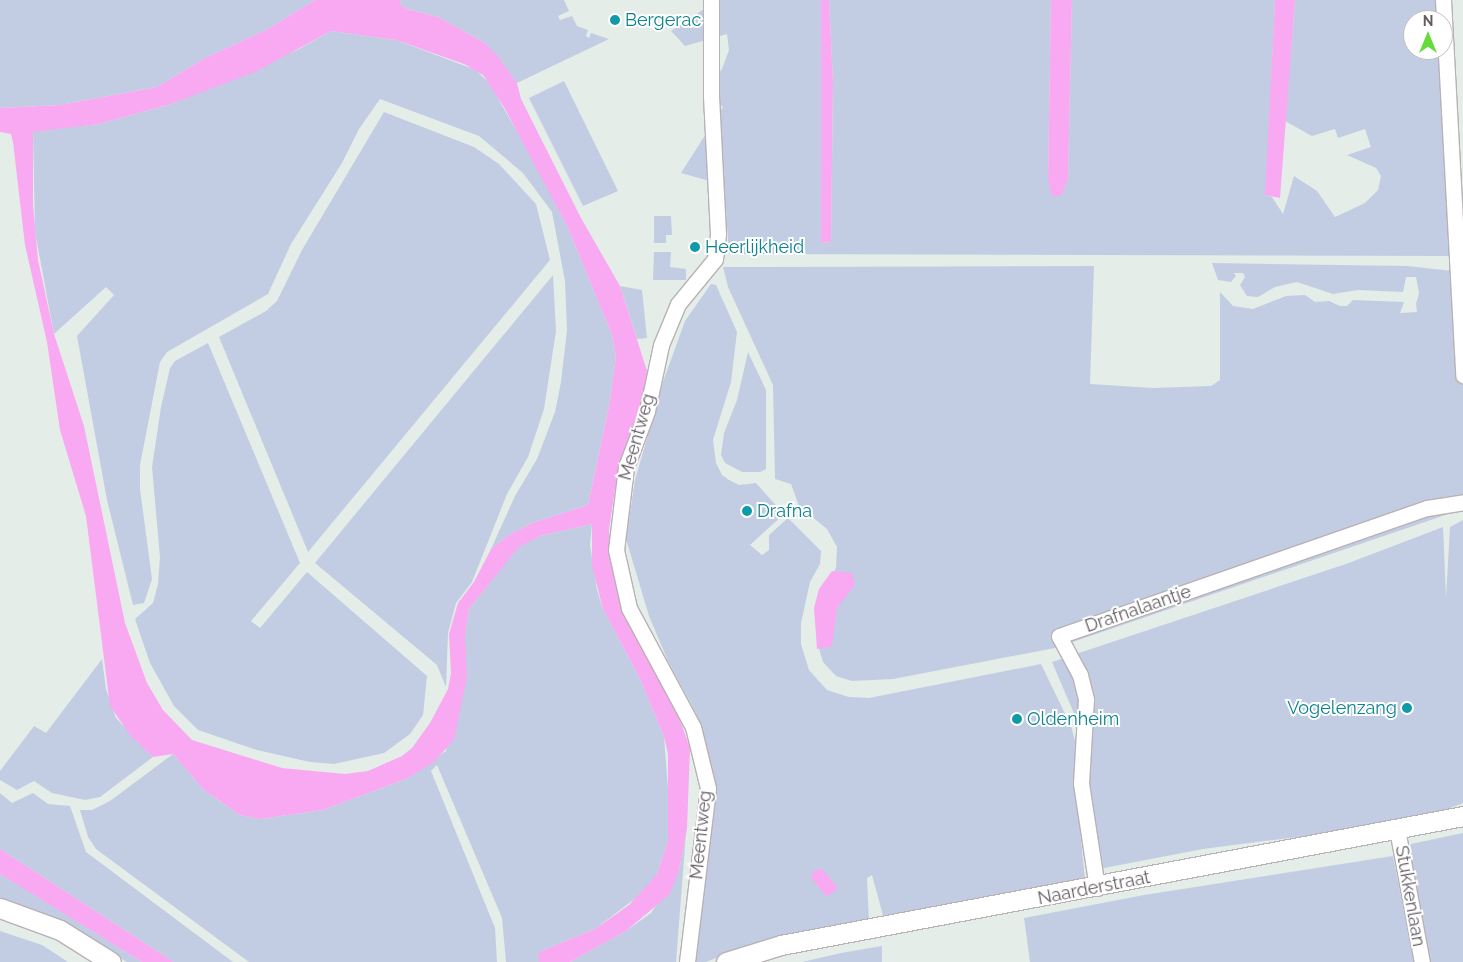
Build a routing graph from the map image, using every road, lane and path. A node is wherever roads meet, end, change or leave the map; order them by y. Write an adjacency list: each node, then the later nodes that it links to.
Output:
1 (712, 0): 10 (street, Meentweg)
2 (1443, 0): 3 (street)
3 (1463, 374)
4 (1463, 502): 7 (street, Drafnalaantje)
5 (1463, 816): 6 (street, Naarderstraat)
6 (1397, 829): 7 (street, Naarderstraat); 12 (street, Stukkenlaan)
7 (1097, 888): 11 (street, Naarderstraat)
8 (0, 908): 9 (street)
9 (111, 962)
10 (687, 962)
11 (726, 962)
12 (1422, 962)

